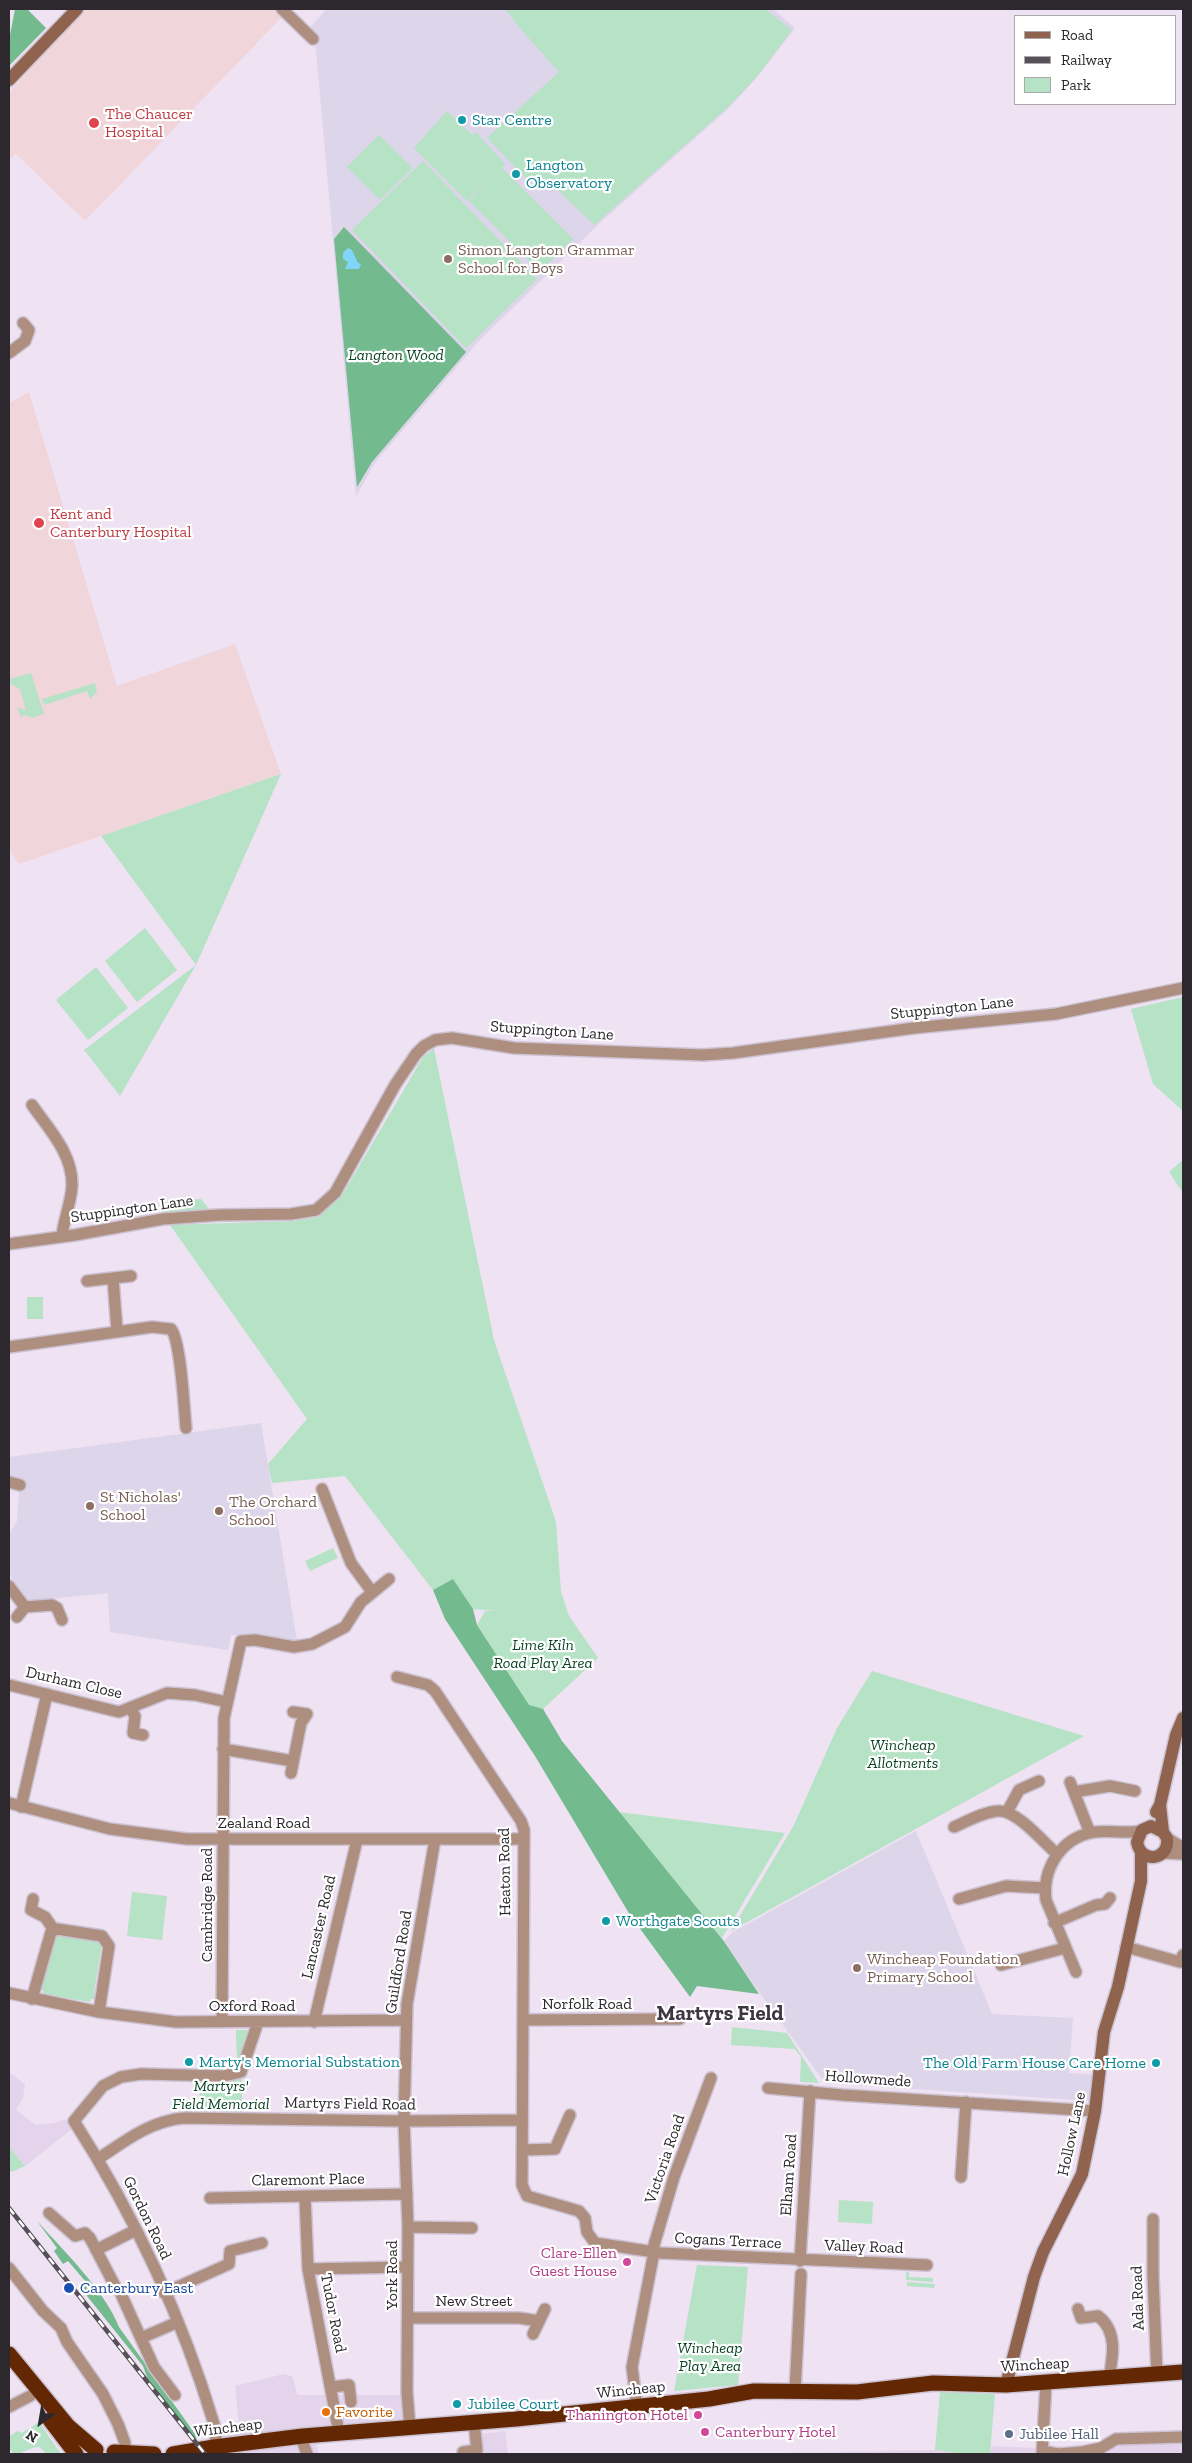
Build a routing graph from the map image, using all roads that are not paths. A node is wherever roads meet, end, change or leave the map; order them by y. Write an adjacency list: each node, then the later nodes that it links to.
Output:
1 (78, 9): 4 (street)
2 (282, 9): 3 (street)
3 (313, 39)
4 (9, 80)
5 (22, 323): 6 (street)
6 (9, 353)
7 (1183, 988): 9 (street, Stuppington Lane)
8 (39, 1109): 9 (street)
9 (62, 1235): 10 (street, Stuppington Lane)
10 (9, 1244)
11 (131, 1276): 12 (street)
12 (113, 1278): 13 (street); 14 (street)
13 (87, 1281)
14 (117, 1331): 15 (street); 16 (street)
15 (9, 1347)
16 (185, 1428)
17 (322, 1489): 20 (street)
18 (389, 1579): 20 (street)
19 (9, 1586): 21 (street)
20 (372, 1592): 27 (street, Cambridge Road)
21 (25, 1607): 22 (street); 23 (street)
22 (17, 1617)
23 (62, 1620)
24 (396, 1677): 46 (street, Heaton Road)
25 (9, 1685): 26 (street, Durham Close)
26 (47, 1694): 28 (street, Durham Close); 39 (street)
27 (227, 1702): 28 (street, Durham Close); 32 (street, Cambridge Road)
28 (131, 1709): 31 (street, Durham Close)
29 (293, 1712): 33 (street)
30 (1183, 1718): 38 (street, Hollow Lane)
31 (143, 1735)
32 (224, 1749): 33 (street); 48 (street, Cambridge Road)
33 (293, 1761): 34 (street)
34 (291, 1773)
35 (1039, 1781): 40 (street)
36 (1135, 1790): 44 (street)
37 (9, 1803): 39 (street, Zealand Road)
38 (1160, 1805): 42 (street, Hollow Lane); 45 (street, Hollow Lane)
39 (21, 1807): 48 (street, Zealand Road)
40 (1006, 1812): 41 (street); 52 (street)
41 (954, 1827)
42 (1143, 1830): 43 (street); 45 (street); 51 (street, Hollow Lane)
43 (1104, 1832): 44 (street); 51 (street)
44 (1090, 1833): 52 (street)
45 (1165, 1835): 50 (street); 54 (street, Hollow Lane)
46 (523, 1838): 47 (street, Zealand Road); 72 (street, Heaton Road)
47 (435, 1839): 49 (street, Zealand Road); 71 (street, Guildford Road)
48 (223, 1840): 49 (street, Zealand Road); 73 (street, Cambridge Road)
49 (357, 1840): 75 (street, Lancaster Road)
50 (1183, 1848)
51 (1139, 1850): 54 (street); 55 (street, Hollow Lane)
52 (1057, 1854): 56 (street)
53 (1183, 1854): 54 (street)
54 (1159, 1855): 55 (street, Hollow Lane)
55 (1141, 1881): 62 (street, Hollow Lane)
56 (1044, 1888): 59 (street); 60 (street)
57 (1110, 1898): 60 (street)
58 (33, 1899): 61 (street)
59 (959, 1899)
60 (1054, 1923): 63 (street)
61 (54, 1930): 68 (street); 69 (street)
62 (1126, 1947): 64 (street); 80 (street, Hollow Lane)
63 (1065, 1948): 65 (street); 66 (street)
64 (1183, 1955)
65 (1001, 1965)
66 (1076, 1972)
67 (9, 1994): 68 (street, Oxford Road)
68 (32, 1999): 69 (street, Oxford Road)
69 (99, 2012): 73 (street, Oxford Road)
70 (680, 2019): 72 (street, Norfolk Road)
71 (406, 2020): 75 (street, Oxford Road); 83 (street, Guildford Road)
72 (523, 2020): 82 (street, Heaton Road)
73 (222, 2022): 74 (street, Oxford Road)
74 (258, 2022): 75 (street, Oxford Road); 85 (street, Gordon Road)
75 (314, 2022)
76 (711, 2078): 97 (street, Victoria Road)
77 (768, 2088): 78 (street, Hollowmede)
78 (810, 2090): 79 (street, Hollowmede); 98 (street, Elham Road)
79 (966, 2102): 80 (street, Hollowmede); 86 (street)
80 (1096, 2111): 118 (street, Hollow Lane)
81 (570, 2115): 84 (street)
82 (522, 2120): 83 (street, Martyrs Field Road); 84 (street, Heaton Road)
83 (404, 2121): 85 (street, Martyrs Field Road); 87 (street, York Road)
84 (523, 2150): 97 (street, Cogans Terrace)
85 (98, 2159): 94 (street, Gordon Road)
86 (962, 2169)
87 (407, 2194): 89 (street, Claremont Place); 92 (street, York Road)
88 (210, 2197): 89 (street, Claremont Place)
89 (305, 2197): 102 (street, Tudor Road)
90 (49, 2213): 96 (street)
91 (1153, 2219): 115 (street, Ada Road)
92 (408, 2227): 93 (street); 100 (street, York Road)
93 (472, 2228)
94 (136, 2230): 96 (street); 104 (street, Gordon Road)
95 (262, 2243): 104 (street)
96 (96, 2250): 111 (street)
97 (653, 2252): 98 (street, Cogans Terrace); 125 (street, Victoria Road)
98 (800, 2261): 99 (street, Valley Road)
99 (927, 2265)
100 (407, 2266): 102 (street); 107 (street, York Road)
101 (9, 2268): 134 (street)
102 (308, 2268): 119 (street, Tudor Road)
103 (801, 2274): 120 (street)
104 (164, 2293): 109 (street, Gordon Road)
105 (545, 2309): 108 (street)
106 (1078, 2309): 116 (street)
107 (408, 2318): 108 (street, New Street); 127 (street, York Road)
108 (539, 2321): 110 (street)
109 (178, 2322): 111 (street); 131 (street, Gordon Road)
110 (533, 2334)
111 (141, 2338): 121 (street)
112 (9, 2354): 132 (highway)
113 (9, 2370): 122 (highway)
114 (1183, 2372): 115 (highway, Wincheap)
115 (1157, 2375): 116 (highway, Wincheap)
116 (1109, 2378): 117 (highway, Wincheap)
117 (1046, 2383): 118 (highway, Wincheap); 135 (street)
118 (1006, 2385): 120 (highway, Wincheap)
119 (331, 2387): 123 (street); 128 (street, Tudor Road)
120 (795, 2392): 125 (highway, Wincheap)
121 (175, 2395)
122 (30, 2396): 124 (street); 136 (highway)
123 (351, 2402)
124 (9, 2407)
125 (637, 2407): 126 (highway, Wincheap)
126 (474, 2422): 127 (highway, Wincheap); 133 (street)
127 (410, 2428): 128 (highway, Wincheap)
128 (339, 2433): 129 (highway, Wincheap)
129 (303, 2436): 131 (highway, Wincheap); 139 (street)
130 (1183, 2437): 135 (street)
131 (214, 2447): 138 (highway, Wincheap)
132 (91, 2452): 134 (highway)
133 (463, 2452)
134 (118, 2453): 137 (highway)
135 (1042, 2453)
136 (76, 2454)
137 (154, 2454)
138 (173, 2454)
139 (307, 2454)

